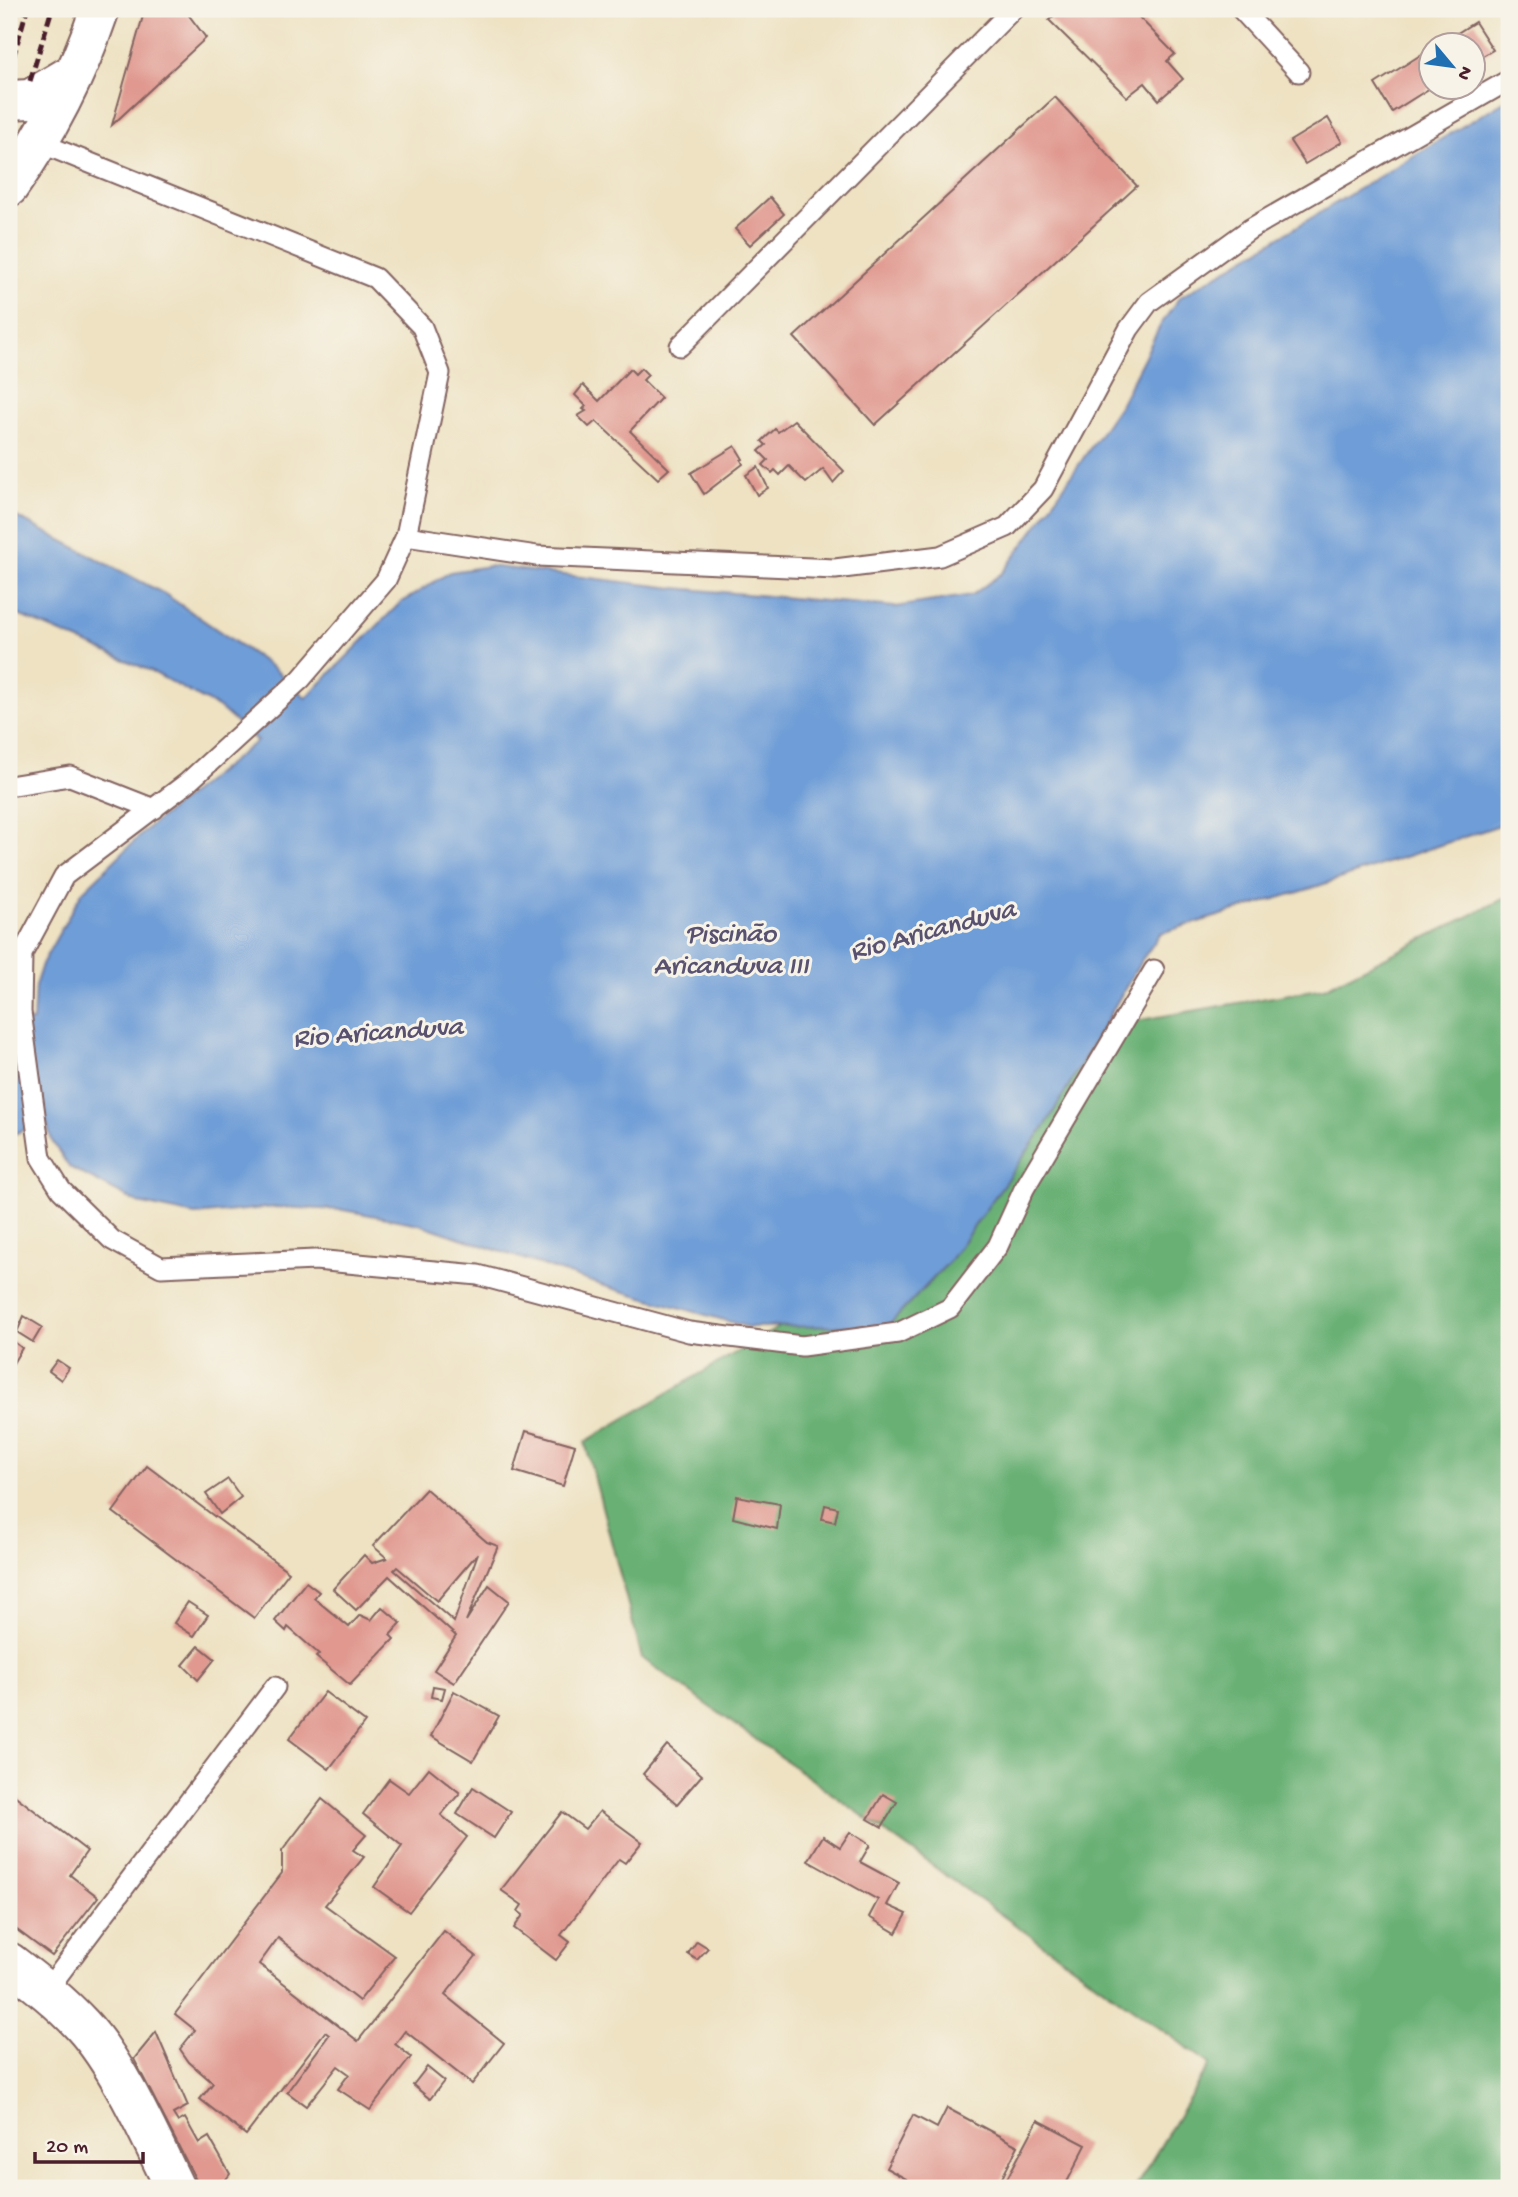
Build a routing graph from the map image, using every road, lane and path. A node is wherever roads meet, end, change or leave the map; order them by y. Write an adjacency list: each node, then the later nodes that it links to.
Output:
1 (100, 9): 5 (street)
2 (1013, 9): 10 (lane)
3 (1241, 9): 4 (lane)
4 (1299, 72)
5 (72, 74): 7 (street); 8 (street)
6 (1509, 80): 11 (lane)
7 (9, 100)
8 (38, 142): 9 (street); 11 (lane)
9 (9, 187)
10 (680, 346)
11 (406, 536): 13 (lane)
12 (9, 786): 13 (lane)
13 (153, 808): 15 (lane)
14 (1154, 970): 15 (lane)
15 (15, 974)
16 (275, 1687): 18 (lane)
17 (9, 1962): 18 (street)
18 (47, 1990): 19 (street)
19 (175, 2188)

